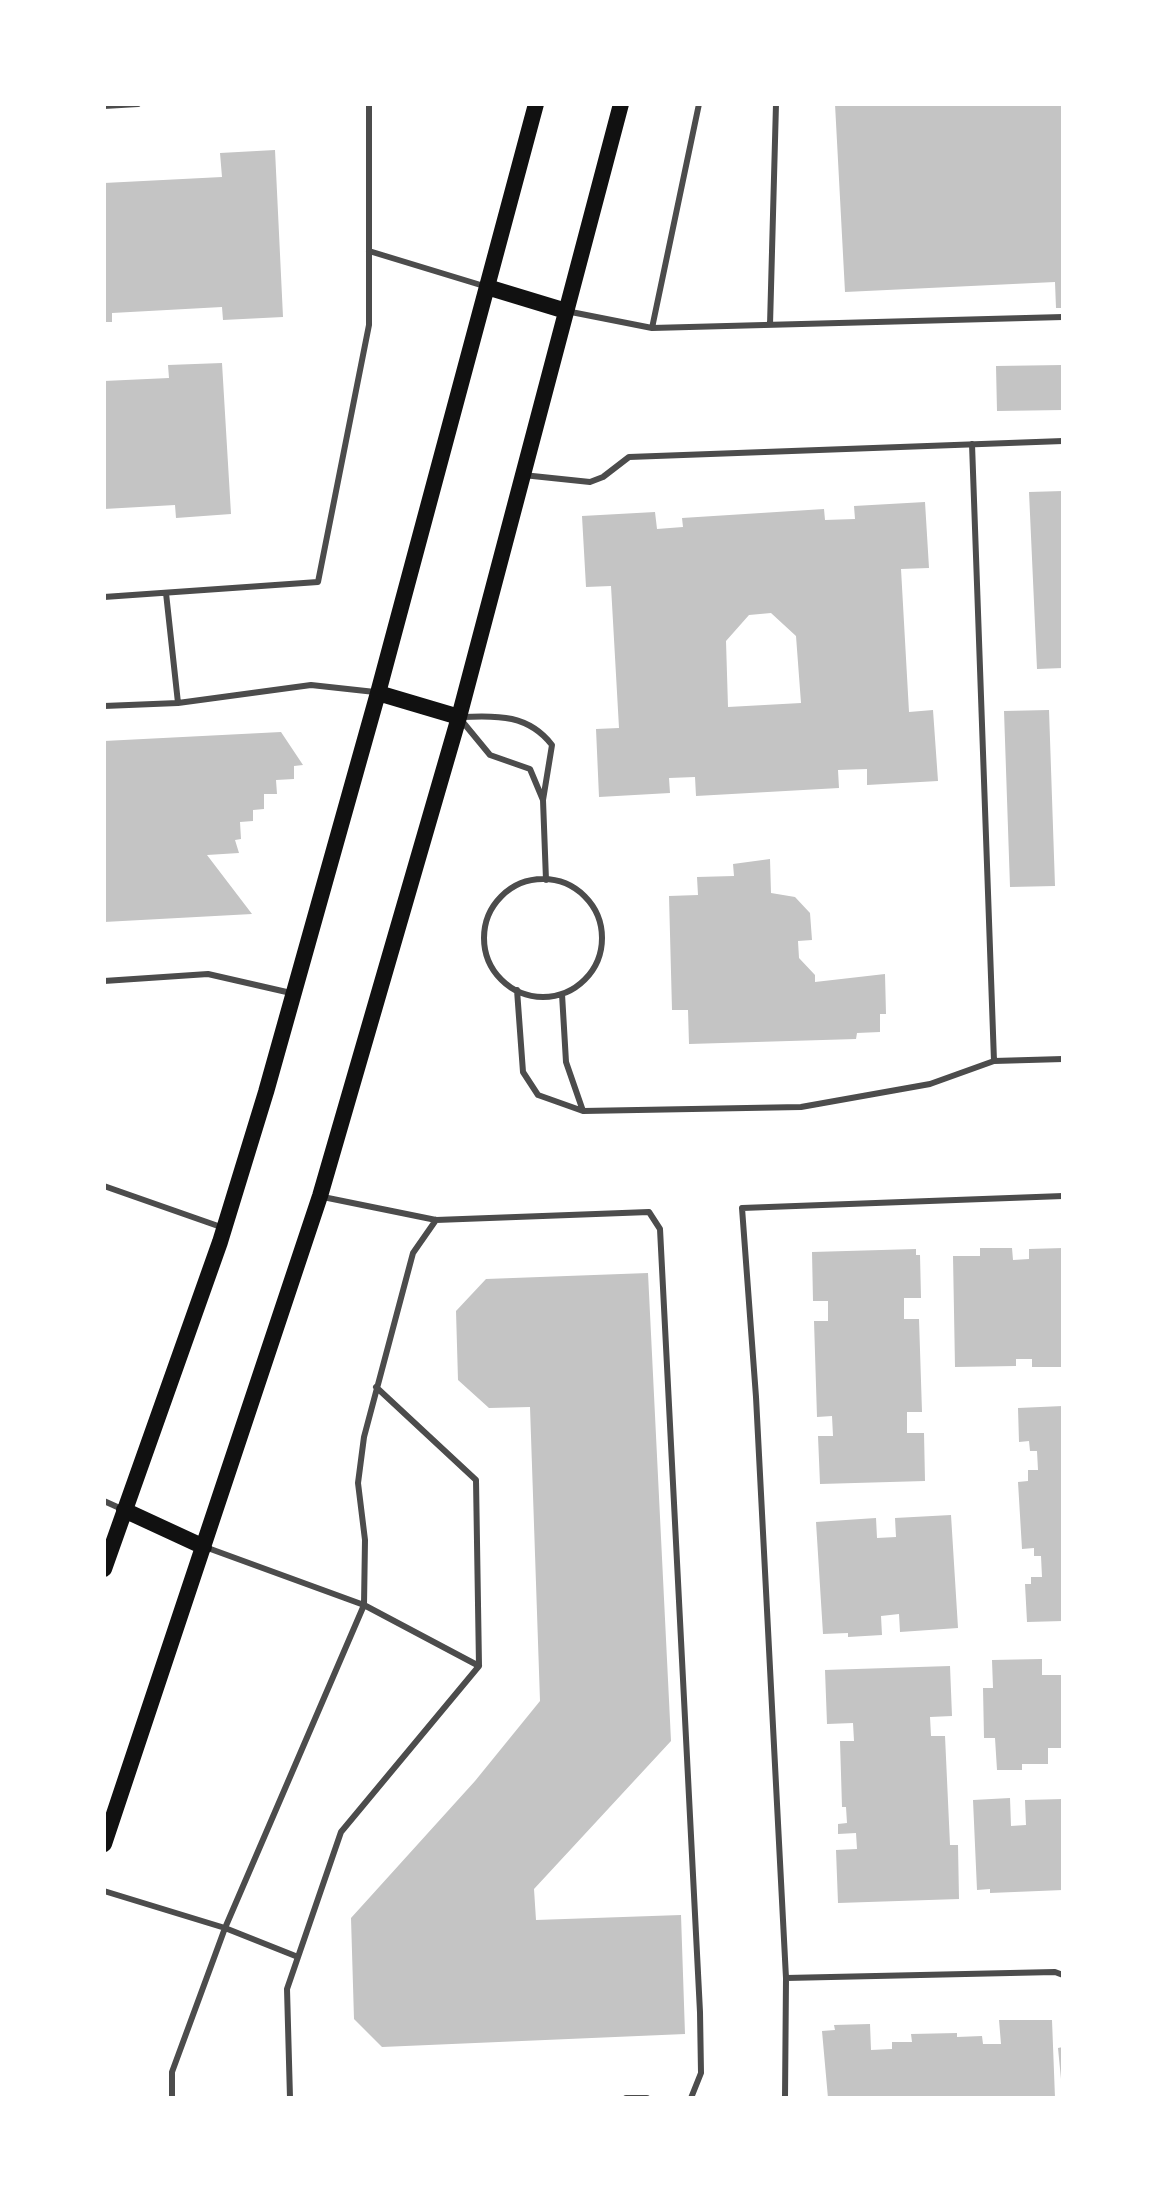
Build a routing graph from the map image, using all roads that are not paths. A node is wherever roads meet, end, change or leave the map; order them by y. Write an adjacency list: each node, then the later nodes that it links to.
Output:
1 (138, 104): 7 (lane)
2 (369, 104): 8 (lane)
3 (536, 104): 9 (main road)
4 (621, 104): 10 (main road)
5 (699, 104): 13 (lane)
6 (776, 104): 12 (lane)
7 (104, 106)
8 (369, 251): 9 (lane); 17 (lane)
9 (487, 287): 10 (main road); 19 (main road)
10 (566, 311): 13 (lane); 16 (main road)
11 (1063, 317): 12 (lane)
12 (770, 325): 13 (lane)
13 (652, 328)
14 (1063, 441): 15 (lane)
15 (972, 444): 16 (lane); 30 (lane)
16 (523, 475): 22 (main road)
17 (166, 593): 18 (lane); 20 (lane)
18 (104, 597)
19 (378, 693): 20 (lane); 22 (main road); 27 (main road)
20 (178, 703): 21 (lane)
21 (104, 706)
22 (459, 717): 23 (lane); 23 (lane); 33 (main road)
23 (543, 800): 24 (lane)
24 (546, 880): 26 (lane); 28 (lane)
25 (104, 981): 27 (lane)
26 (517, 990): 28 (lane); 31 (lane)
27 (294, 994): 36 (main road)
28 (562, 994): 31 (lane)
29 (1063, 1059): 30 (lane)
30 (994, 1061): 31 (lane)
31 (583, 1111)
32 (104, 1186): 36 (lane)
33 (320, 1196): 35 (lane); 40 (main road)
34 (1063, 1196): 49 (lane)
35 (436, 1220): 37 (lane); 54 (lane)
36 (224, 1228): 39 (main road)
37 (376, 1387): 42 (lane); 43 (lane)
38 (104, 1501): 39 (lane)
39 (124, 1510): 40 (main road); 41 (main road)
40 (204, 1547): 42 (lane); 44 (main road)
41 (104, 1569)
42 (364, 1605): 43 (lane); 46 (lane)
43 (479, 1666): 47 (lane)
44 (104, 1844)
45 (104, 1891): 46 (lane)
46 (225, 1928): 47 (lane); 50 (lane)
47 (298, 1957): 51 (lane)
48 (1063, 1975): 49 (lane)
49 (786, 1978): 55 (lane)
50 (172, 2098)
51 (290, 2098)
52 (626, 2098): 53 (lane)
53 (647, 2098)
54 (691, 2098)
55 (785, 2098)

